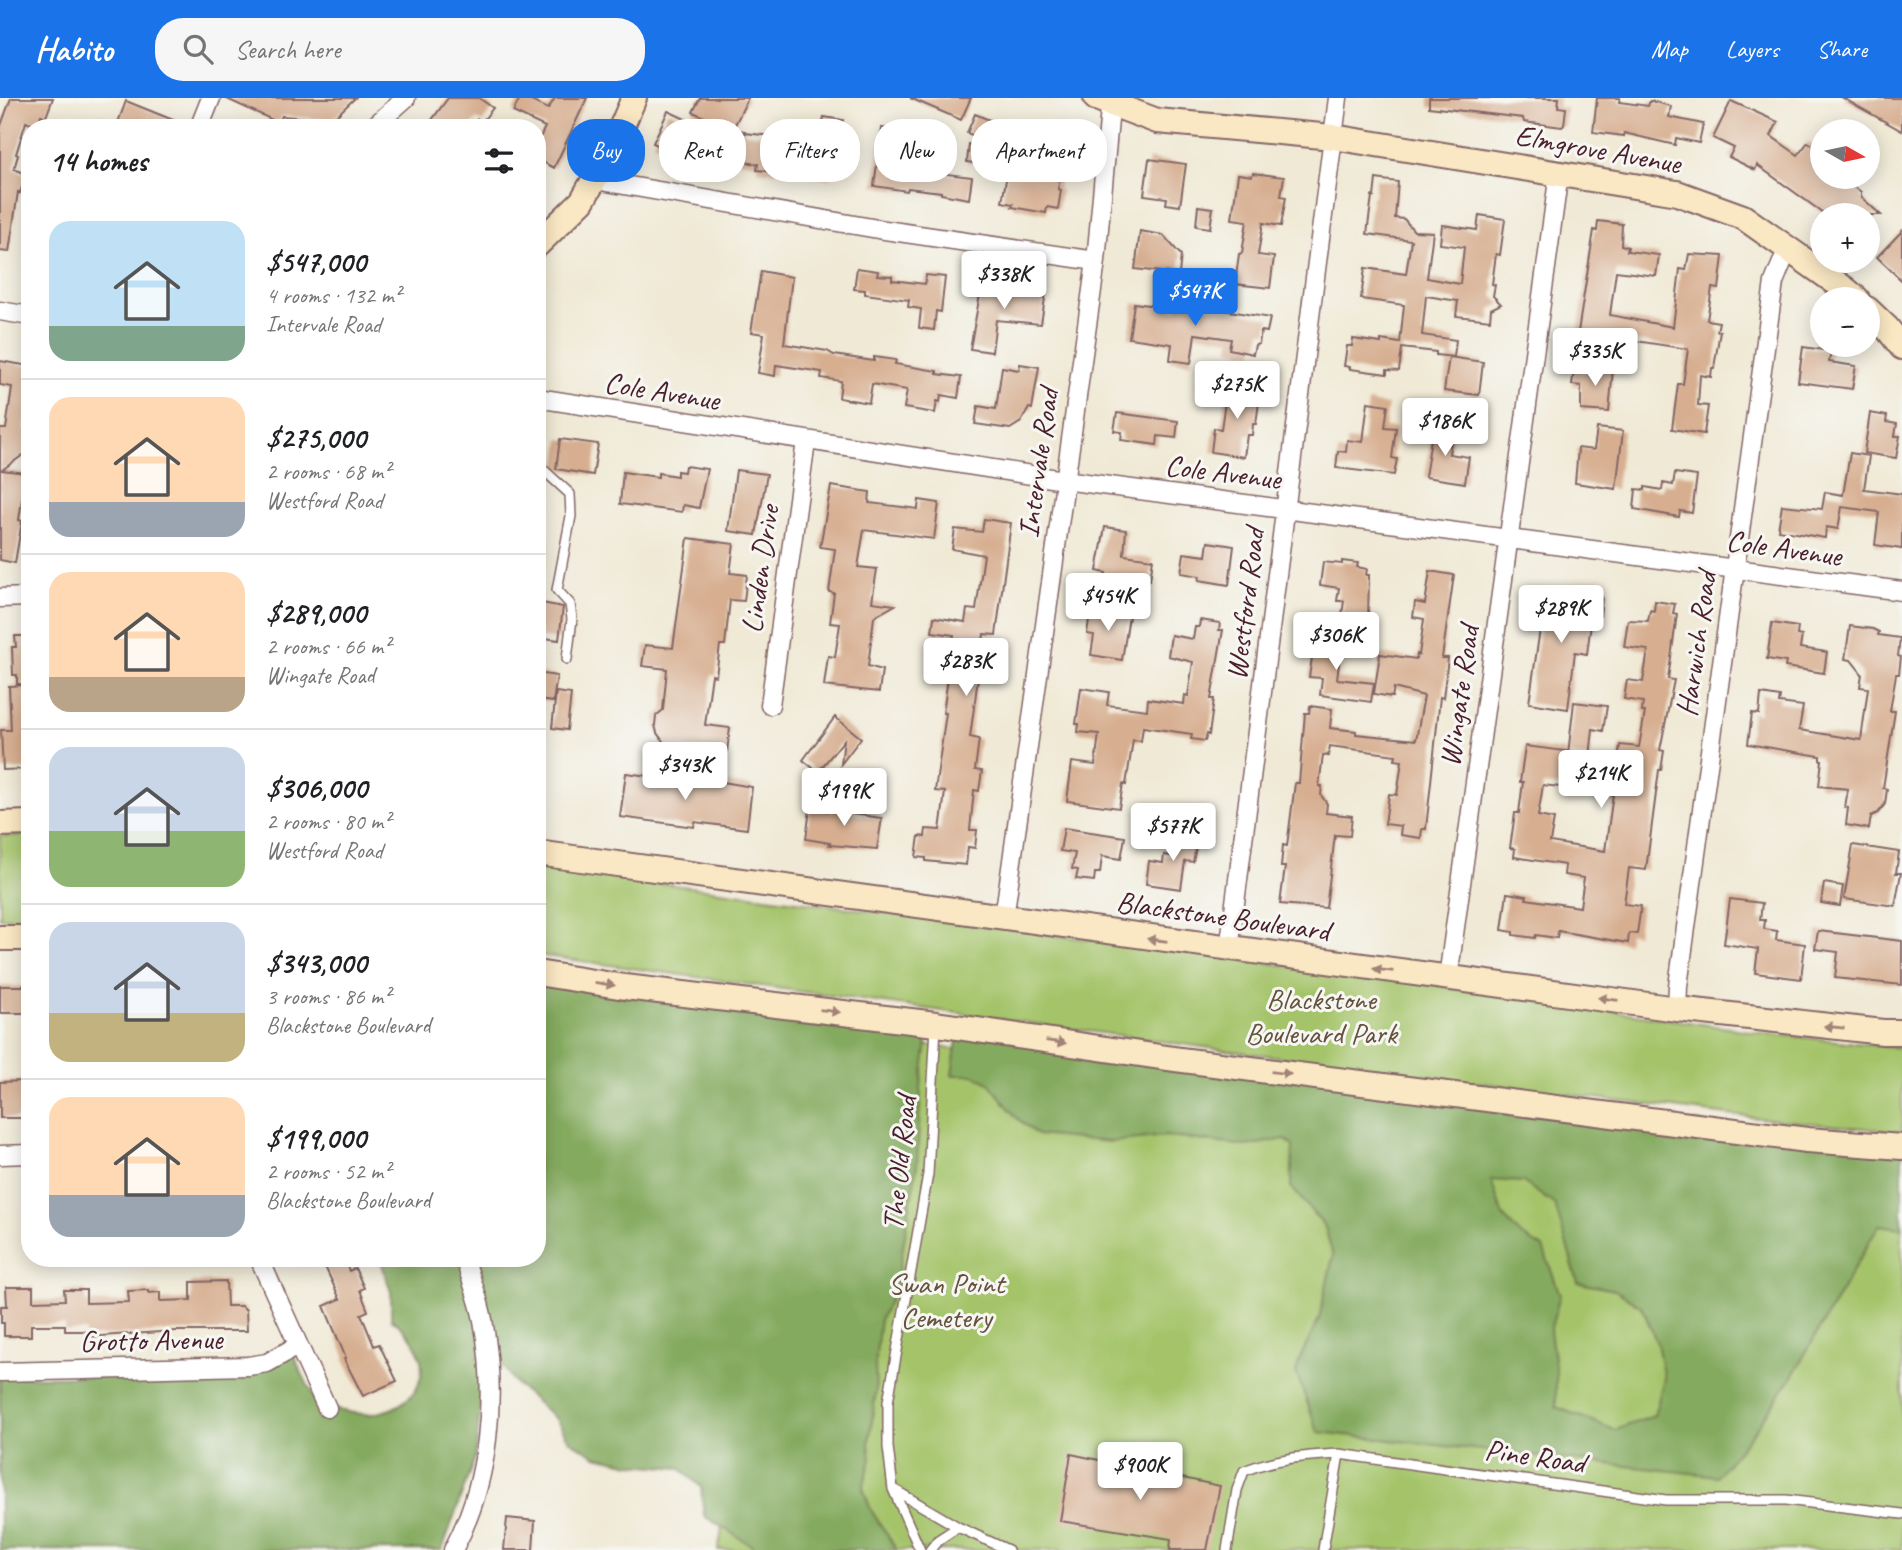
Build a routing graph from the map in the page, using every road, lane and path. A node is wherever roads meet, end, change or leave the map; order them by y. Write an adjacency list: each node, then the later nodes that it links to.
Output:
1 (211, 98): 6 (street)
2 (406, 98): 7 (street)
3 (634, 98): 8 (main road)
4 (1338, 98): 9 (street, Westford Road)
5 (1105, 100): 9 (main road, Elmgrove Avenue); 15 (street, Intervale Road)
6 (203, 119)
7 (382, 119)
8 (624, 119)
9 (1333, 137): 10 (main road, Elmgrove Avenue); 25 (street, Westford Road)
10 (1559, 173): 14 (main road, Elmgrove Avenue); 26 (street, Wingate Road)
11 (594, 182): 13 (main road)
12 (606, 182): 15 (street)
13 (546, 236)
14 (1788, 248): 16 (main road, Elmgrove Avenue); 27 (street, Harwich Road)
15 (1096, 261): 24 (street, Intervale Road)
16 (1842, 287)
17 (0, 311): 18 (street)
18 (21, 314)
19 (1880, 321): 20 (main road)
20 (1902, 347)
21 (546, 399): 22 (street, Cole Avenue)
22 (806, 441): 24 (street, Cole Avenue); 32 (street, Linden Drive)
23 (546, 472): 31 (lane)
24 (1064, 480): 25 (street, Cole Avenue); 36 (street, Intervale Road)
25 (1286, 508): 26 (street, Cole Avenue); 39 (street, Westford Road)
26 (1510, 538): 27 (street, Cole Avenue); 41 (street, Wingate Road)
27 (1735, 570): 28 (street, Cole Avenue); 42 (street, Harwich Road)
28 (1902, 591)
29 (21, 597): 30 (street)
30 (0, 598)
31 (567, 659)
32 (770, 705)
33 (21, 823): 34 (main road)
34 (0, 824)
35 (546, 854): 36 (main road, Blackstone Boulevard)
36 (1003, 918): 39 (main road, Blackstone Boulevard, one-way to 36)
37 (0, 938): 38 (main road)
38 (21, 938)
39 (1229, 950): 41 (main road, Blackstone Boulevard, one-way to 39)
40 (546, 974): 43 (main road, one-way to 43)
41 (1448, 978): 42 (main road, Blackstone Boulevard, one-way to 41)
42 (1677, 1009): 44 (main road, Blackstone Boulevard, one-way to 42)
43 (936, 1024): 45 (main road, one-way to 45); 54 (lane, The Old Road)
44 (1902, 1031)
45 (1902, 1147)
46 (21, 1154): 47 (street)
47 (0, 1155)
48 (263, 1267): 50 (street)
49 (467, 1267): 57 (street)
50 (297, 1346): 51 (street, Grotto Avenue); 52 (street)
51 (0, 1372)
52 (327, 1408)
53 (1339, 1454): 55 (lane, Pine Road); 61 (lane, Pine Road); 62 (lane)
54 (893, 1489): 56 (lane); 58 (lane, The Old Road)
55 (1902, 1514)
56 (958, 1527): 59 (lane); 60 (lane)
57 (453, 1550)
58 (920, 1550)
59 (930, 1550)
60 (1008, 1550)
61 (1227, 1550)
62 (1322, 1550)

